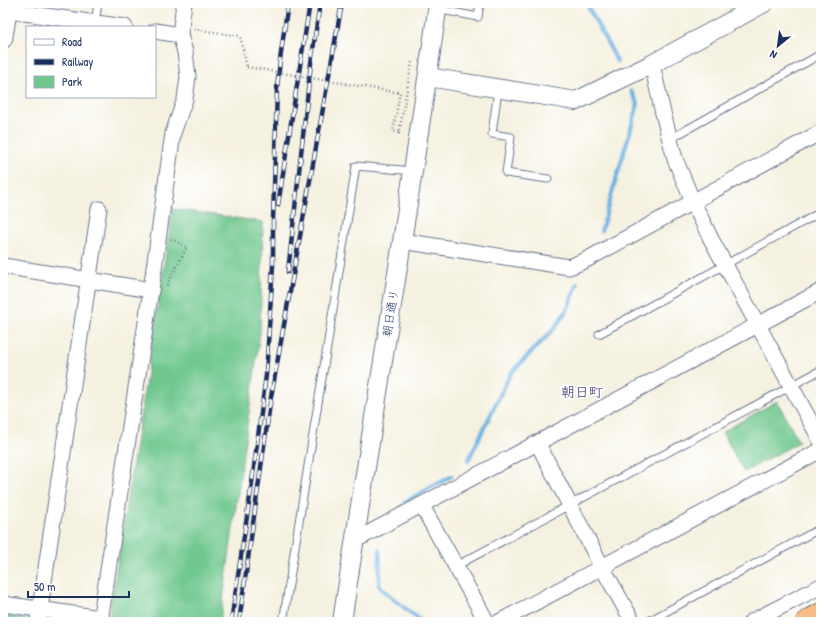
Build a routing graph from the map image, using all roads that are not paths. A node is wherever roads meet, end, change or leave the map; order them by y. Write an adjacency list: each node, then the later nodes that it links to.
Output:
1 (98, 3): 7 (lane)
2 (184, 3): 10 (street)
3 (480, 3): 5 (lane)
4 (764, 3): 13 (street)
5 (438, 6): 14 (street, 朝日通り)
6 (6, 8): 7 (street); 11 (street)
7 (95, 23): 8 (street)
8 (118, 26)
9 (156, 31): 10 (street)
10 (186, 32): 27 (street)
11 (3, 39)
12 (821, 54): 17 (lane)
13 (652, 64): 15 (street); 17 (street)
14 (428, 77): 15 (street); 18 (street, 朝日通り)
15 (498, 88): 19 (lane)
16 (821, 132): 20 (street)
17 (670, 140): 20 (street)
18 (413, 171): 23 (street, 朝日通り); 47 (lane)
19 (548, 179)
20 (693, 202): 23 (street); 24 (street)
21 (99, 209): 26 (street)
22 (821, 212): 24 (lane)
23 (402, 241): 39 (street, 朝日通り)
24 (725, 264): 29 (street); 30 (lane)
25 (3, 266): 26 (street)
26 (88, 279): 27 (street); 45 (street)
27 (151, 290): 46 (street)
28 (821, 291): 29 (street)
29 (758, 325): 32 (street); 34 (street)
30 (599, 334)
31 (821, 370): 32 (lane)
32 (791, 386): 33 (street); 36 (lane)
33 (821, 441)
34 (538, 444): 36 (street); 37 (street)
35 (821, 450): 41 (street)
36 (570, 505): 40 (lane); 41 (street)
37 (422, 506): 39 (street); 40 (street)
38 (821, 528): 52 (lane)
39 (354, 541): 48 (street, 朝日通り)
40 (456, 566): 49 (street)
41 (602, 567): 50 (street); 51 (street)
42 (821, 586): 53 (street)
43 (3, 604): 45 (street)
44 (821, 614): 54 (highway)
45 (39, 616): 46 (street)
46 (101, 620)
47 (283, 622)
48 (342, 622)
49 (487, 622)
50 (499, 622)
51 (633, 622)
52 (647, 622)
53 (751, 622)
54 (807, 622)

